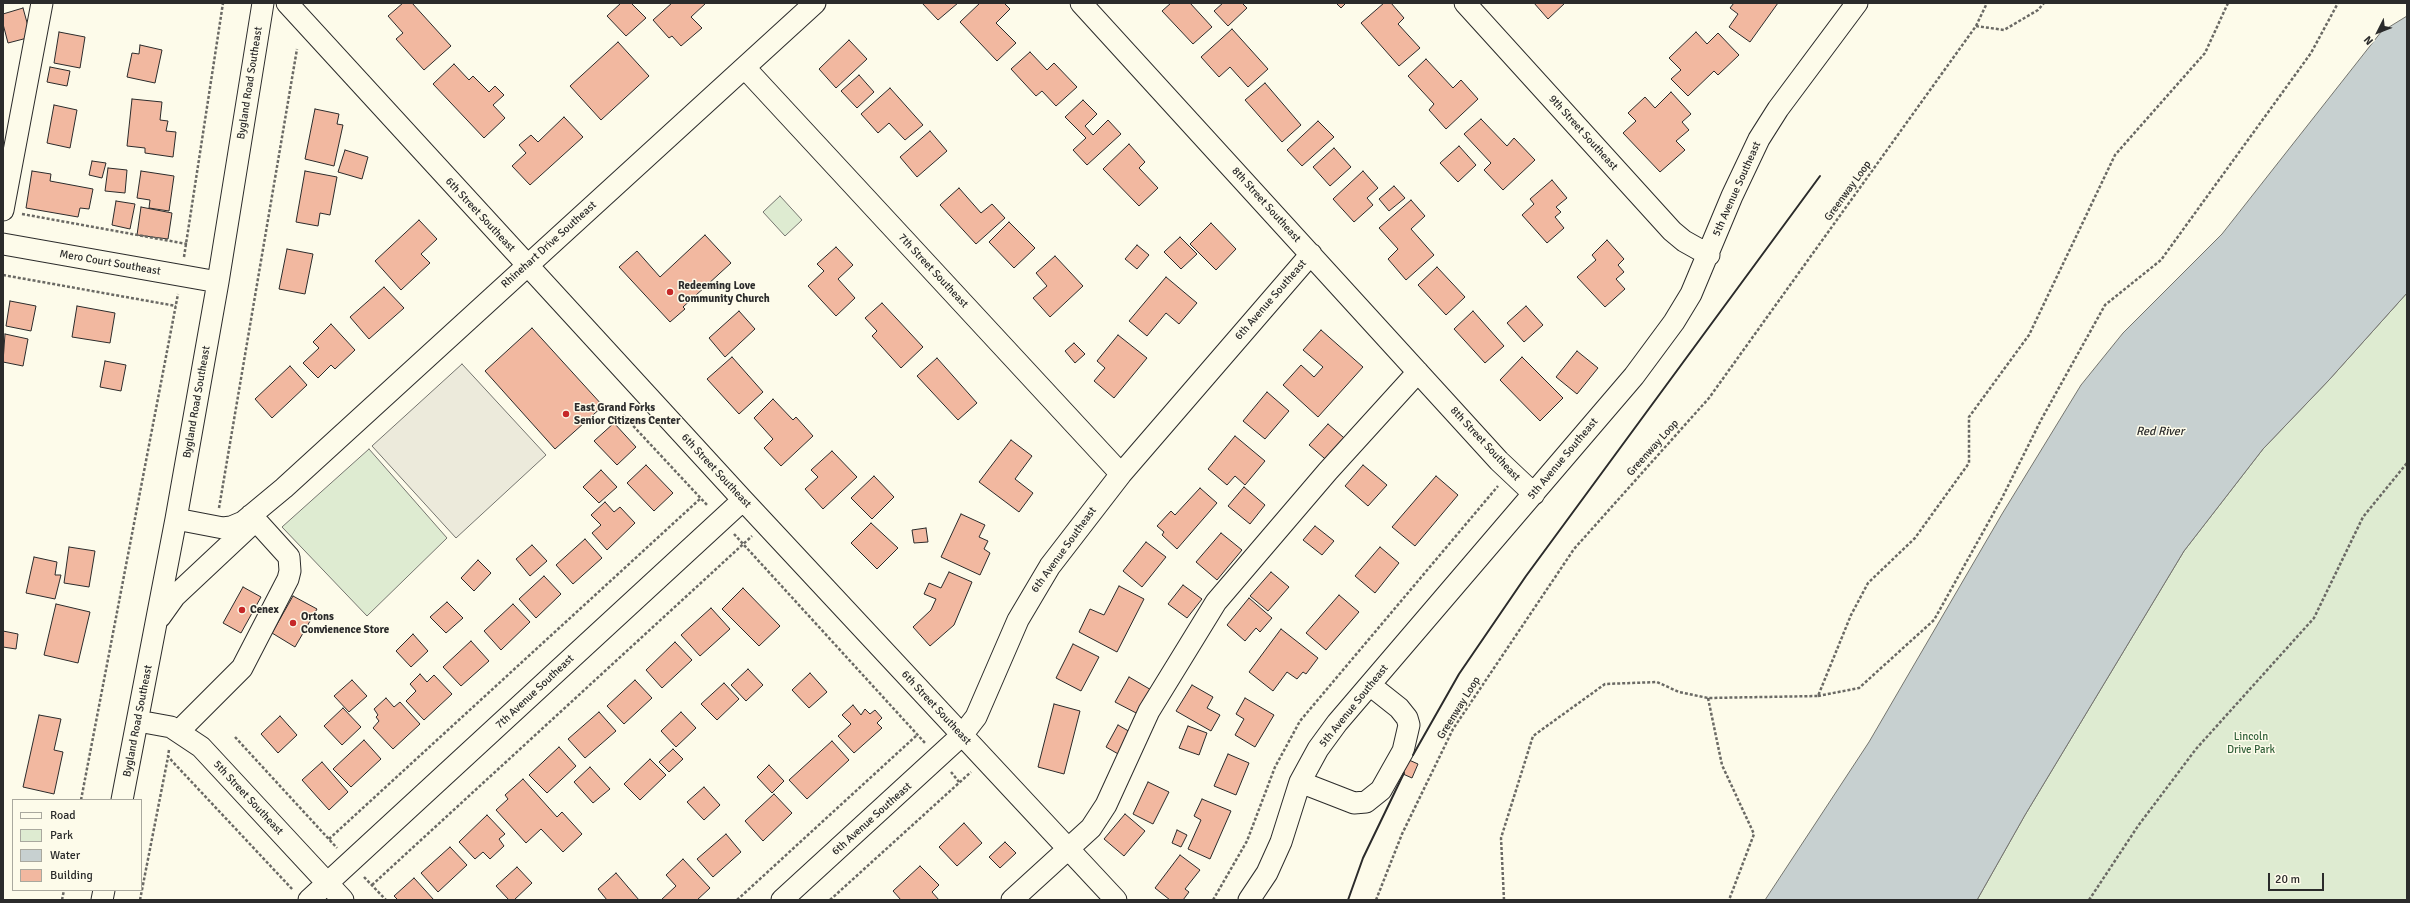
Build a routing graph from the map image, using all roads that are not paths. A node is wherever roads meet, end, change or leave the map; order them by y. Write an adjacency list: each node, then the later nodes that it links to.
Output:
1 (42, 3): 9 (street)
2 (263, 3): 14 (street, Bygland Road Southeast)
3 (286, 3): 13 (street, 6th Street Southeast)
4 (815, 3): 8 (street, Rhinehart Drive Southeast)
5 (1081, 3): 11 (street, 8th Street Southeast)
6 (1465, 3): 12 (street, 9th Street Southeast)
7 (1857, 3): 12 (street, 5th Avenue Southeast)
8 (745, 68): 13 (street, Rhinehart Drive Southeast); 16 (street, 7th Street Southeast)
9 (11, 212)
10 (3, 244): 14 (street, Mero Court Southeast)
11 (1310, 254): 15 (street, 8th Street Southeast); 16 (street, 6th Avenue Southeast)
12 (1709, 255): 17 (street, 5th Avenue Southeast)
13 (527, 265): 18 (street, 6th Street Southeast); 19 (street, Rhinehart Drive Southeast)
14 (218, 282): 20 (street, Bygland Road Southeast)
15 (1418, 372): 17 (street, 8th Street Southeast); 28 (street)
16 (1121, 474): 25 (street, 6th Avenue Southeast)
17 (1534, 494): 22 (street, 5th Avenue Southeast)
18 (743, 500): 25 (street, 6th Street Southeast); 29 (street, 7th Avenue Southeast)
19 (254, 517): 20 (street, Rhinehart Drive Southeast); 21 (street, Rhinehart Drive Southeast); 24 (street)
20 (176, 519): 21 (street, Bygland Road Southeast)
21 (156, 622): 23 (street, Bygland Road Southeast)
22 (1370, 685): 26 (street, 5th Avenue Southeast); 26 (street)
23 (138, 721): 24 (street, 5th Street Southeast); 27 (street, Bygland Road Southeast)
24 (175, 729): 29 (street, 5th Street Southeast)
25 (962, 735): 28 (street, 6th Street Southeast); 32 (street, 6th Avenue Southeast)
26 (1300, 782): 35 (street, 5th Avenue Southeast)
27 (122, 799)
28 (1068, 849): 33 (street); 34 (street, 6th Street Southeast)
29 (327, 883): 30 (street, 7th Avenue Southeast); 31 (street, 5th Street Southeast)
30 (303, 897)
31 (342, 900)
32 (782, 900)
33 (1012, 900)
34 (1116, 900)
35 (1249, 900)

